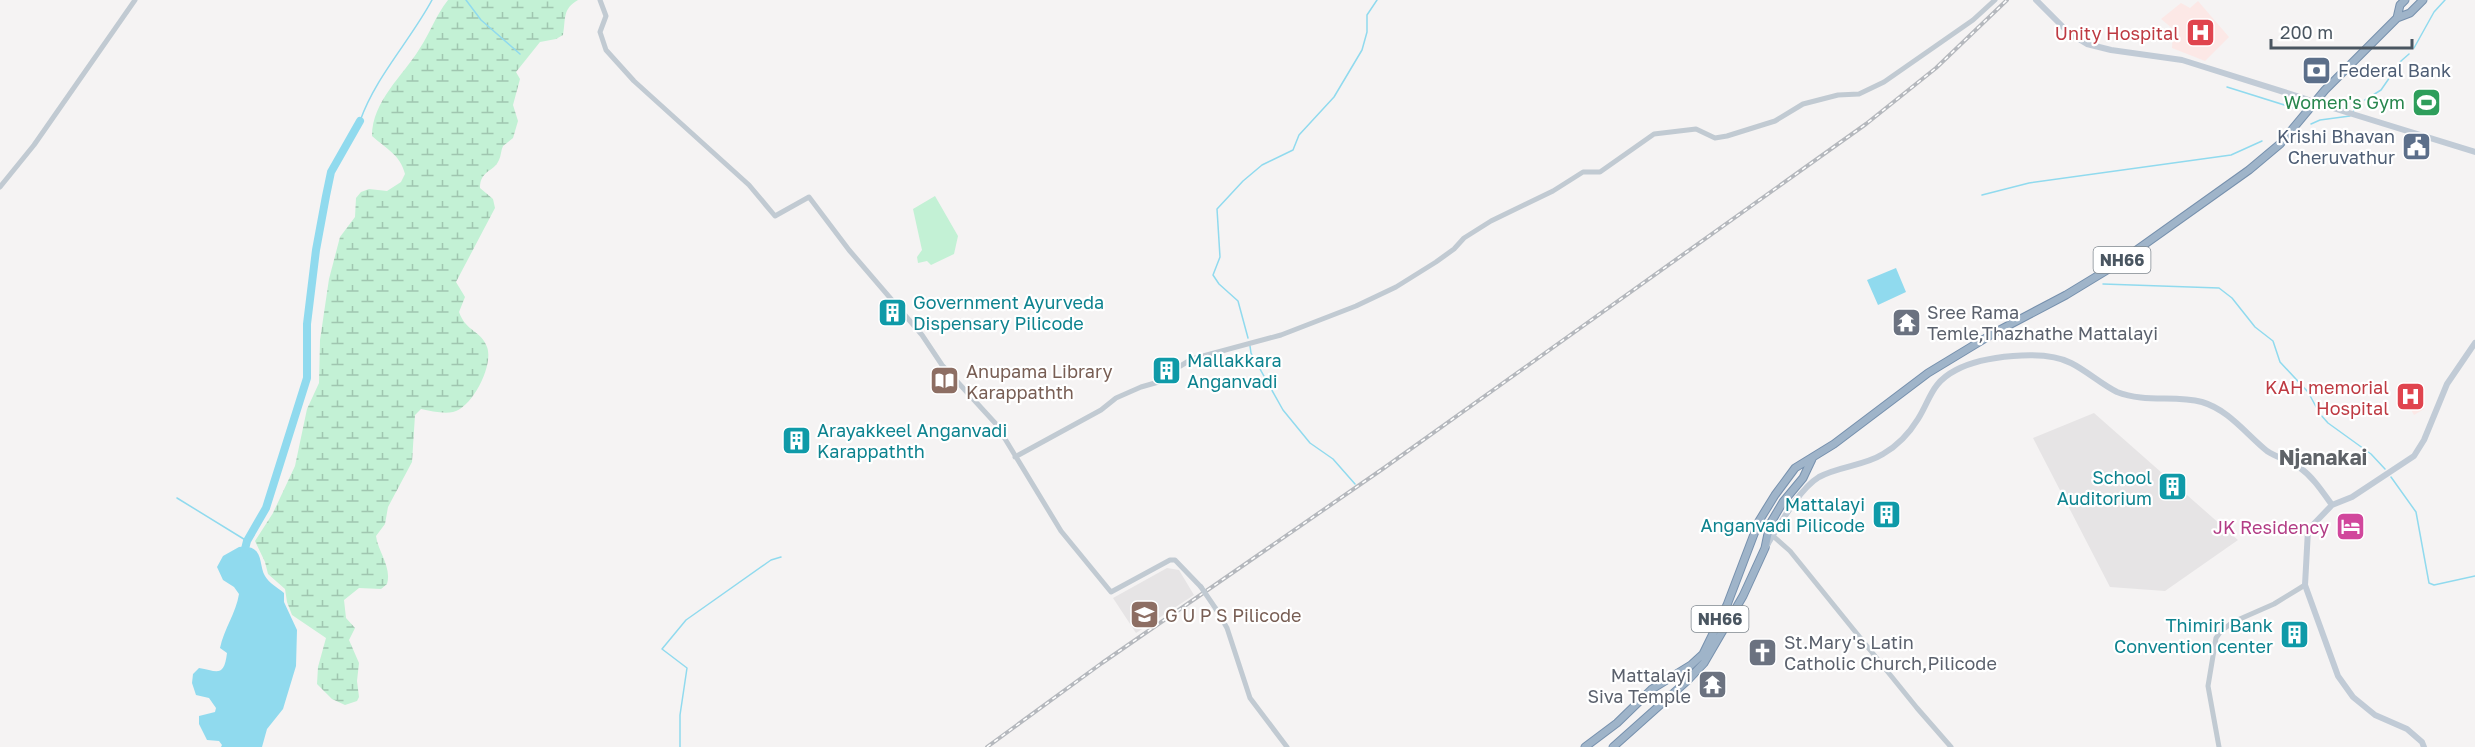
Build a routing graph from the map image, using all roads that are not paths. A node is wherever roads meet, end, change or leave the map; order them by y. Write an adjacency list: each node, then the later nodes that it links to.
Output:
1 (135, 0): 9 (street)
2 (600, 0): 11 (street)
3 (1995, 0): 11 (street)
4 (2036, 0): 8 (main road, bridge)
5 (2405, 0): 7 (highway, NH66)
6 (2423, 0): 7 (highway, NH66)
7 (2397, 18): 12 (highway, NH66)
8 (2475, 152)
9 (0, 187)
10 (2475, 343): 13 (main road)
11 (1015, 458): 17 (street, bridge)
12 (1812, 459): 15 (highway, NH66); 18 (highway, NH66)
13 (2332, 504): 14 (main road, NH66); 16 (main road)
14 (1773, 536): 15 (main road, NH66); 20 (street)
15 (1765, 548): 19 (highway, NH66)
16 (2305, 585): 21 (street); 22 (main road)
17 (1287, 747)
18 (1586, 747)
19 (1613, 747)
20 (1951, 747)
21 (2219, 747)
22 (2424, 747)

